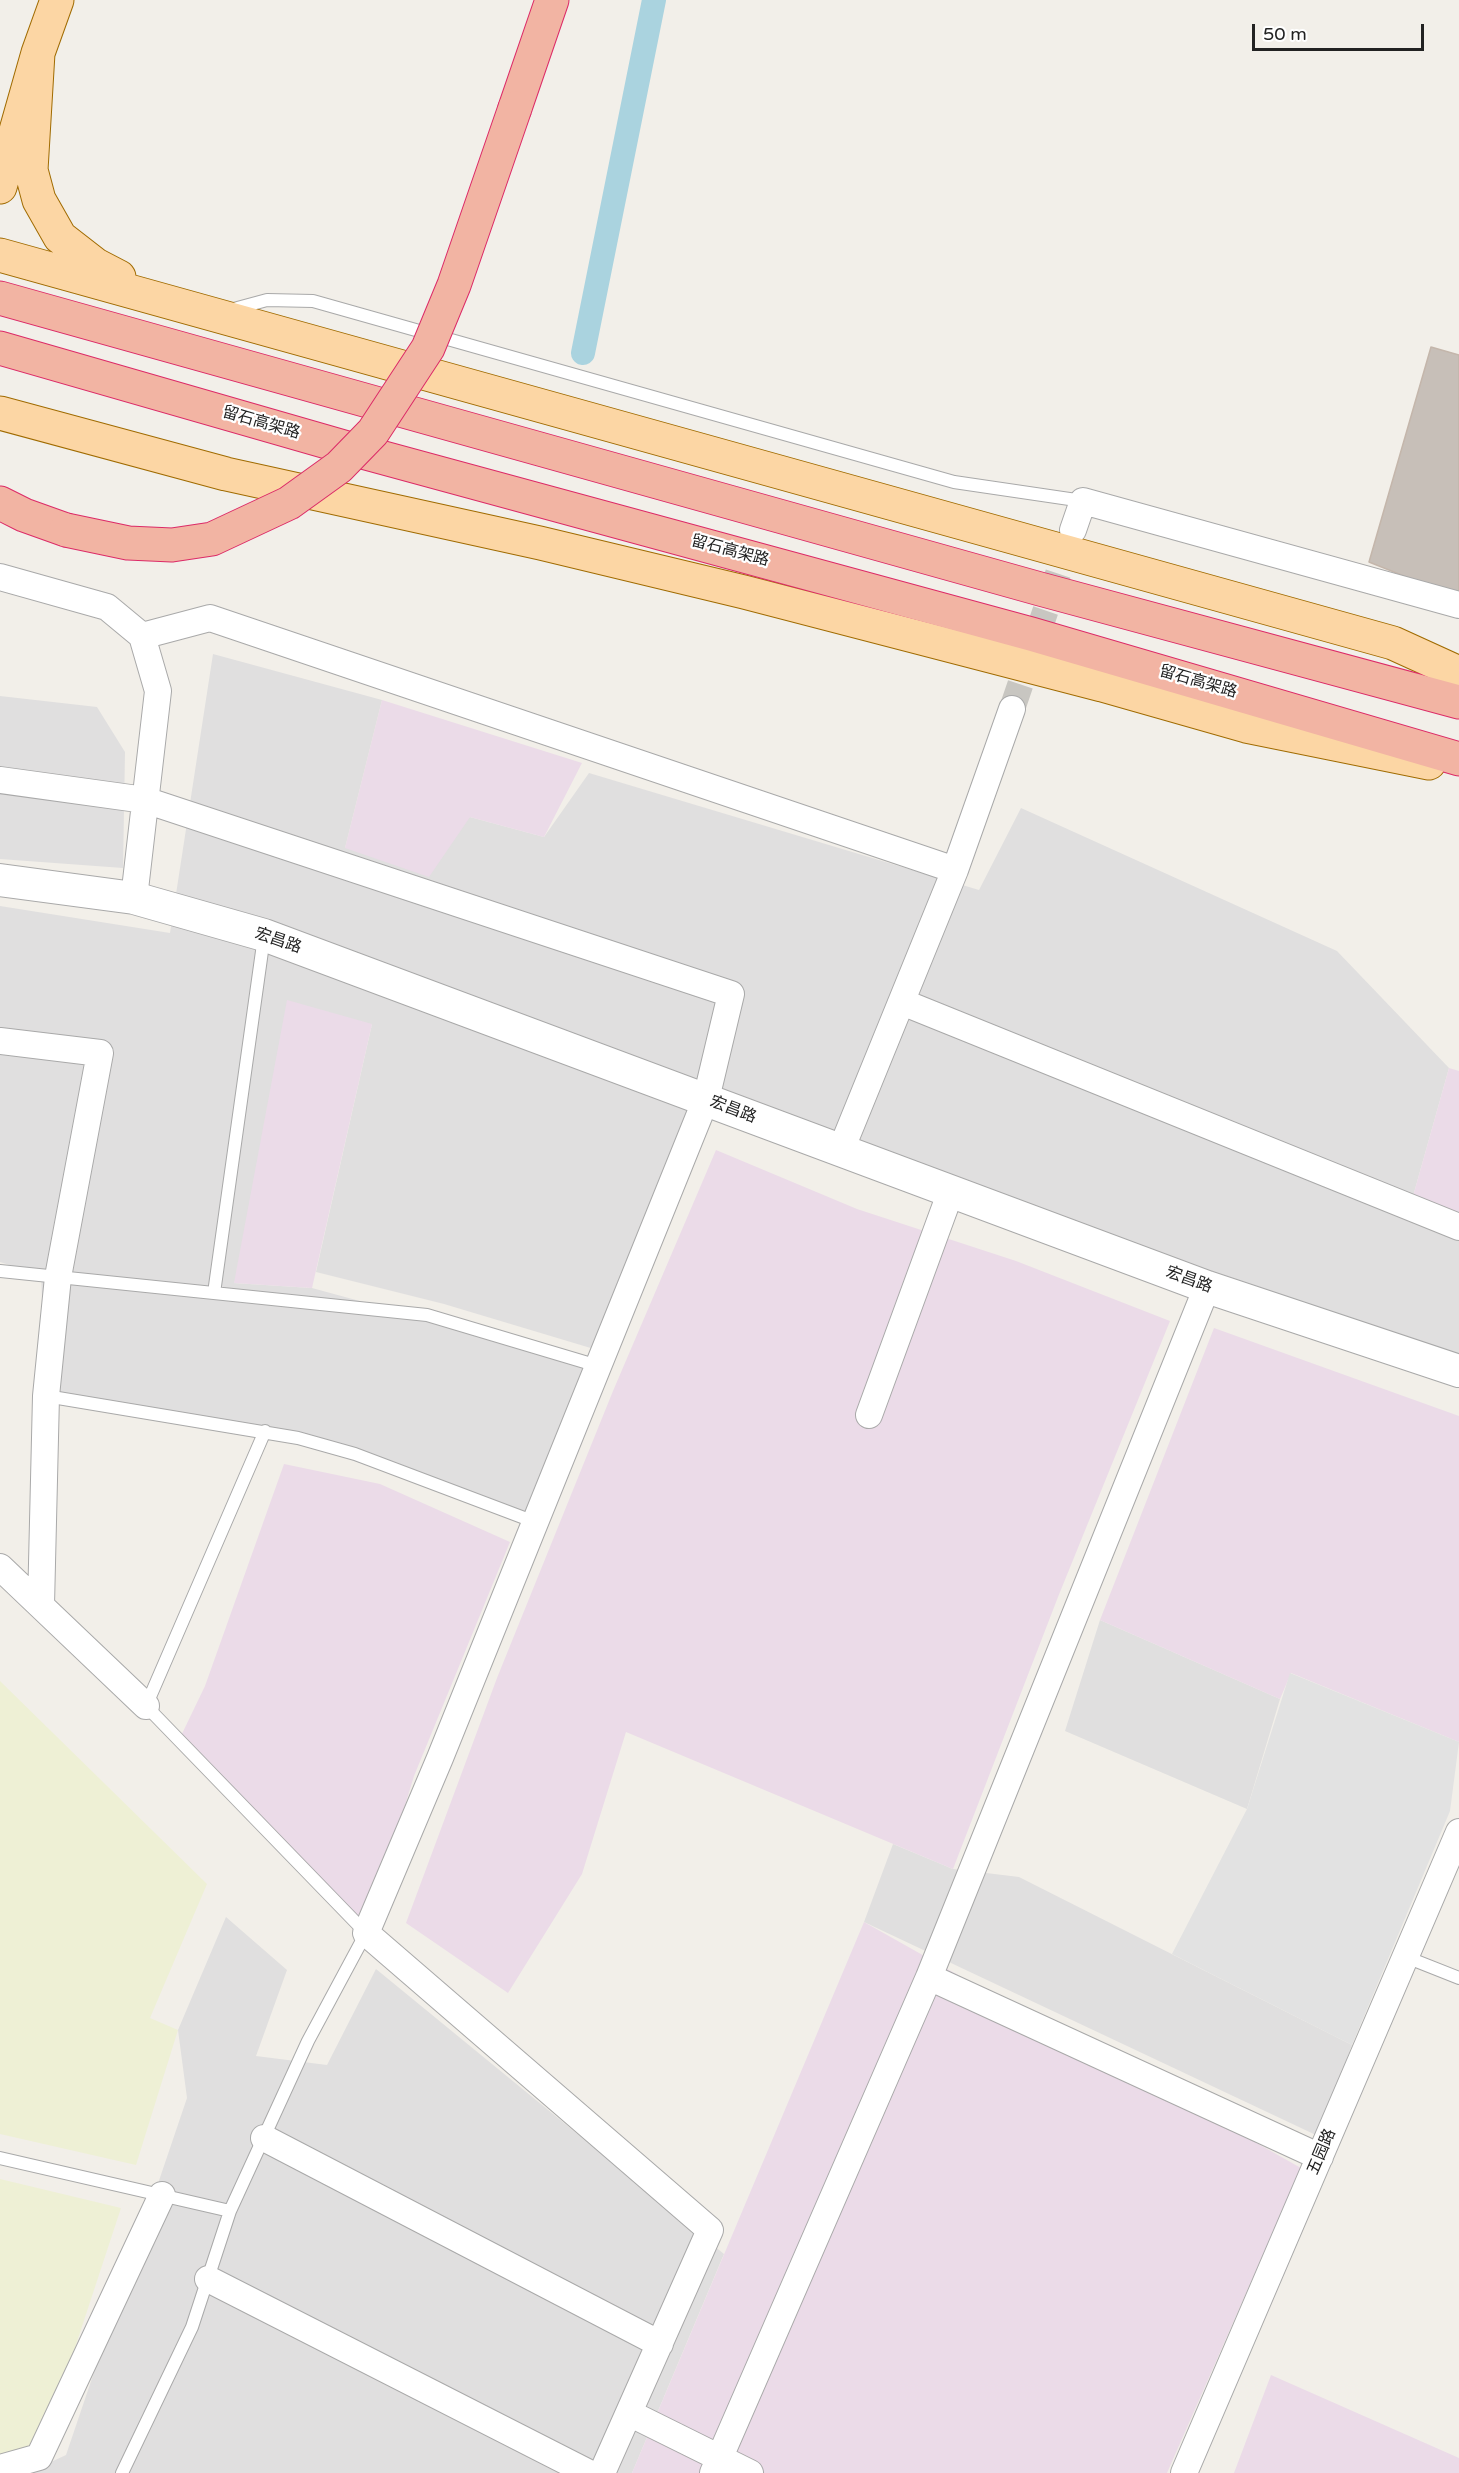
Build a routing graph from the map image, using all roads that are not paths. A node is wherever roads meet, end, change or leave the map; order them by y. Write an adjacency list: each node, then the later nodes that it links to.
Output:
1 (57, 0): 3 (main road)
2 (552, 0): 12 (highway, bridge)
3 (38, 53): 4 (main road); 7 (main road)
4 (0, 187)
5 (0, 255): 7 (main road)
6 (0, 298): 18 (highway)
7 (180, 305): 8 (main road)
8 (214, 314): 11 (lane); 17 (main road)
9 (0, 348): 20 (highway, 留石高架路)
10 (0, 414): 21 (main road)
11 (1083, 501): 13 (street); 15 (street)
12 (0, 502)
13 (1073, 530)
14 (0, 577): 16 (street)
15 (1459, 605)
16 (142, 636): 23 (street); 24 (street)
17 (1459, 673)
18 (1459, 702)
19 (1012, 709): 24 (street)
20 (1459, 759)
21 (1459, 770)
22 (0, 780): 23 (street)
23 (145, 800): 26 (street); 30 (street)
24 (955, 870): 28 (street)
25 (0, 880): 26 (street, 宏昌路)
26 (134, 898): 27 (street, 宏昌路)
27 (264, 935): 30 (street, 宏昌路); 37 (lane)
28 (902, 1002): 31 (street); 33 (street)
29 (0, 1041): 35 (street)
30 (706, 1100): 31 (street, 宏昌路); 38 (street)
31 (841, 1150): 32 (street, 宏昌路)
32 (951, 1191): 36 (street, 宏昌路); 41 (street)
33 (1459, 1227)
34 (0, 1271): 35 (lane)
35 (57, 1277): 37 (lane); 40 (street)
36 (1207, 1287): 39 (street, 宏昌路); 50 (street)
37 (214, 1293): 38 (lane)
38 (598, 1366): 43 (street)
39 (1459, 1371)
40 (46, 1396): 42 (lane); 45 (street)
41 (869, 1415)
42 (265, 1431): 43 (lane); 46 (lane)
43 (535, 1522): 48 (street)
44 (0, 1567): 45 (street)
45 (41, 1605): 46 (street)
46 (146, 1706): 48 (lane)
47 (1459, 1832): 49 (street, 五园路)
48 (366, 1933): 52 (lane); 58 (street)
49 (1406, 1957): 51 (lane); 53 (street, 五园路)
50 (929, 1977): 53 (street); 60 (street)
51 (1459, 1978)
52 (264, 2138): 56 (lane); 58 (street)
53 (1320, 2157): 66 (street, 五园路)
54 (0, 2158): 55 (lane)
55 (162, 2195): 56 (lane); 61 (street)
56 (230, 2211): 57 (lane)
57 (208, 2279): 62 (lane); 63 (street)
58 (660, 2344): 59 (street)
59 (629, 2413): 60 (street); 64 (street)
60 (716, 2465): 65 (street)
61 (0, 2468)
62 (122, 2473)
63 (590, 2473)
64 (602, 2473)
65 (750, 2473)
66 (1184, 2473)

